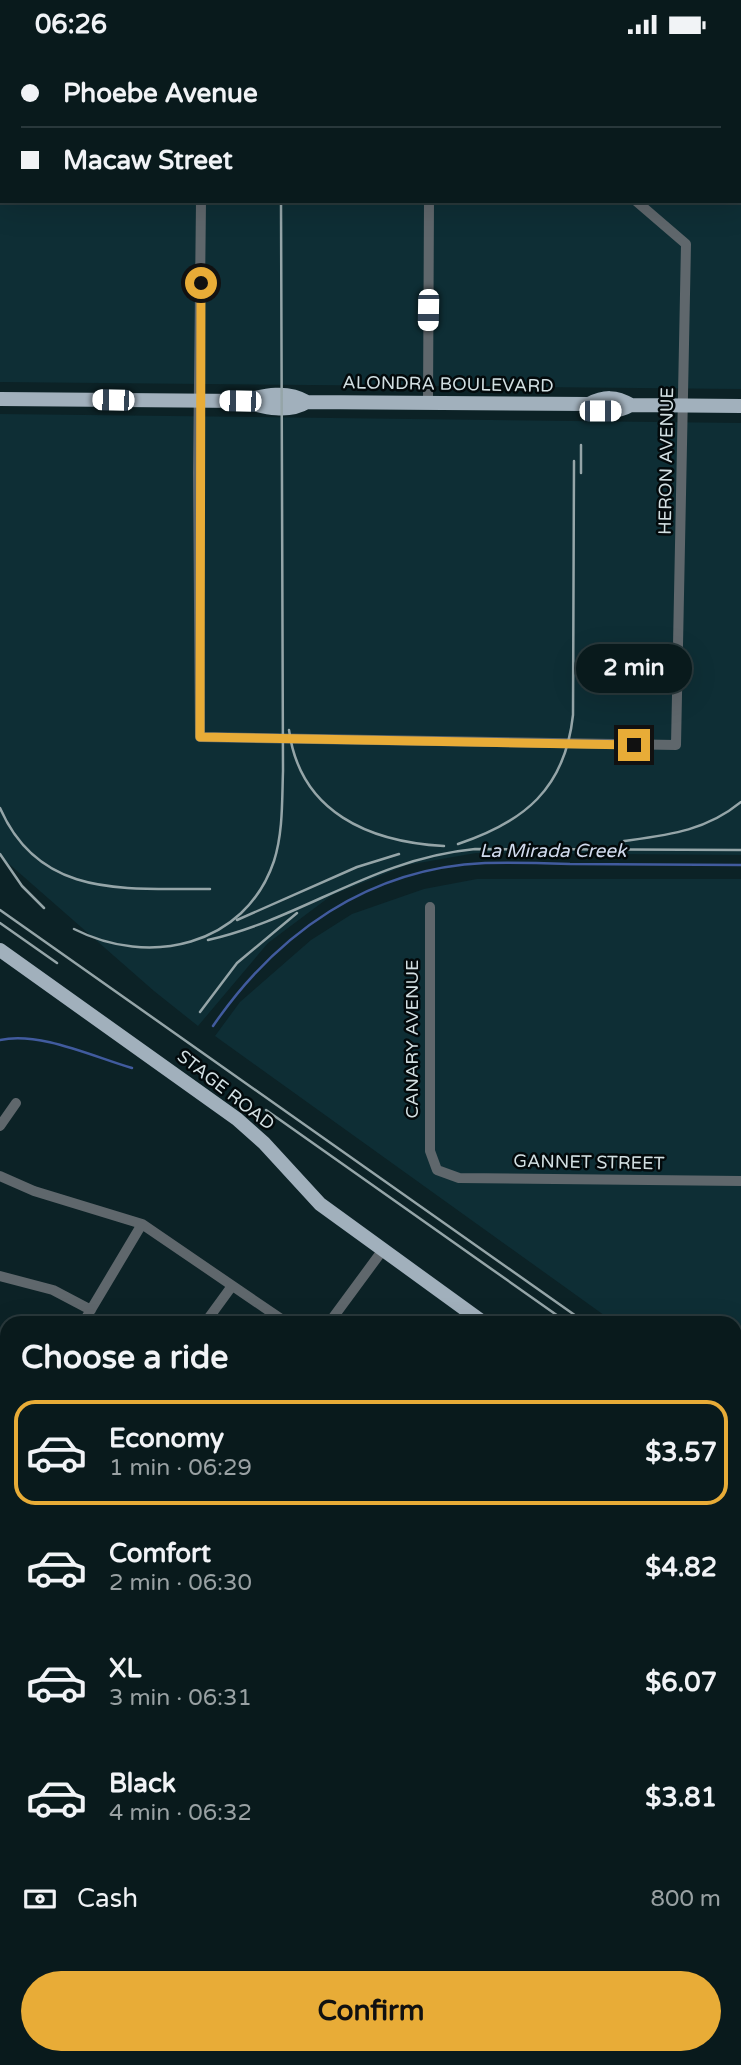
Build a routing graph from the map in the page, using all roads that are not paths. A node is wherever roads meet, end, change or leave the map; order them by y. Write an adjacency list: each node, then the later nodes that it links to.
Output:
1 (201, 203): 5 (street)
2 (429, 203): 6 (street)
3 (638, 203): 7 (street, HERON AVENUE)
4 (0, 399): 5 (main road, ALONDRA BOULEVARD)
5 (200, 401): 6 (main road, ALONDRA BOULEVARD); 7 (street, HERON AVENUE)
6 (428, 403): 7 (main road, ALONDRA BOULEVARD)
7 (685, 405): 8 (main road, ALONDRA BOULEVARD)
8 (741, 406)
9 (430, 907): 13 (street, CANARY AVENUE)
10 (0, 950): 17 (main road, STAGE ROAD)
11 (16, 1103): 12 (street)
12 (0, 1126)
13 (437, 1170): 15 (street, GANNET STREET)
14 (0, 1176): 16 (street)
15 (741, 1181)
16 (142, 1224): 19 (street); 20 (street)
17 (382, 1251): 24 (street); 25 (main road, STAGE ROAD)
18 (0, 1276): 20 (street)
19 (232, 1286): 22 (street); 23 (street)
20 (91, 1310): 21 (street)
21 (87, 1316)
22 (210, 1316)
23 (277, 1316)
24 (334, 1316)
25 (474, 1316)

